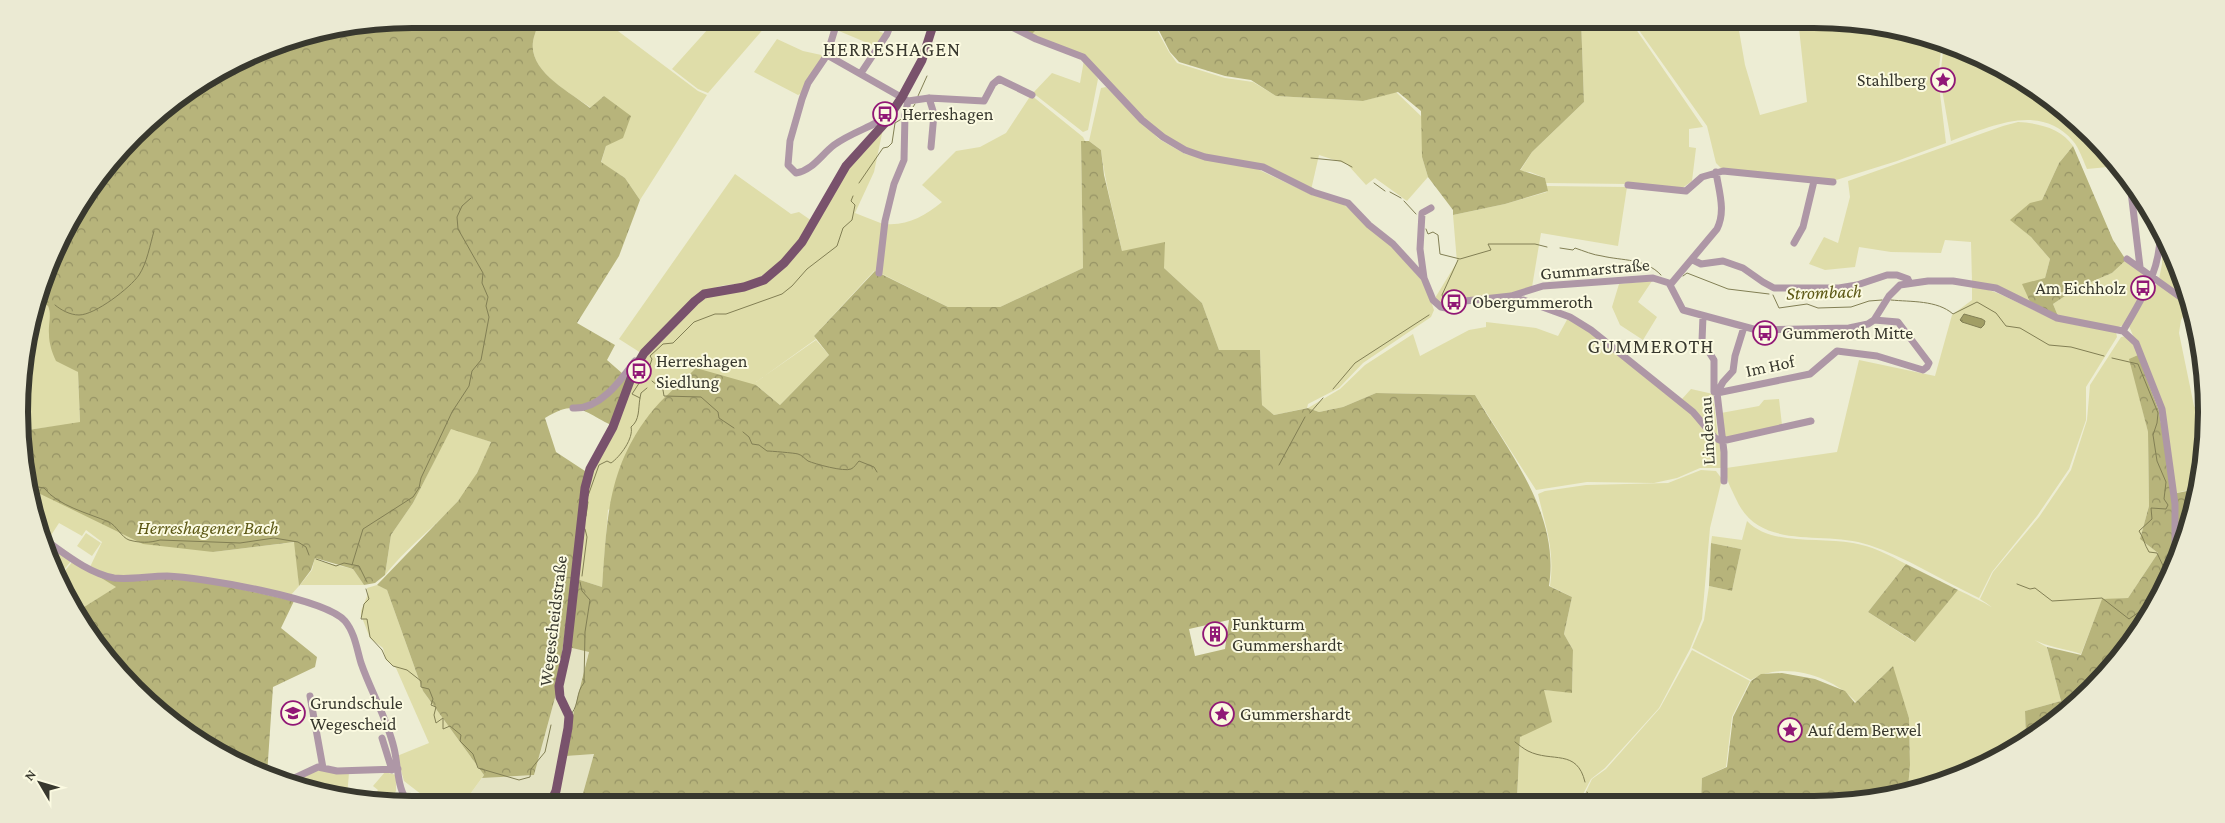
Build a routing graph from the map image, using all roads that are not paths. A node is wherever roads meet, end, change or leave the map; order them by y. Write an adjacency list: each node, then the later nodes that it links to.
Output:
1 (835, 28): 5 (street)
2 (889, 28): 6 (street)
3 (932, 28): 9 (main road)
4 (1014, 28): 24 (street, Gummarstraße)
5 (827, 55): 6 (street); 10 (street)
6 (861, 73): 9 (street)
7 (1032, 94): 8 (street)
8 (928, 98): 9 (street); 11 (street)
9 (905, 99): 10 (main road); 23 (street)
10 (884, 124): 34 (main road)
11 (931, 146)
12 (1716, 172): 13 (street); 15 (street); 21 (street)
13 (1814, 181): 14 (street); 18 (street)
14 (1833, 182)
15 (1628, 185)
16 (2132, 196): 22 (street)
17 (1432, 208): 24 (street)
18 (1794, 243)
19 (2159, 245): 25 (street)
20 (2127, 259): 22 (street)
21 (1693, 260): 26 (street); 27 (street)
22 (2140, 268): 25 (street)
23 (879, 272)
24 (1424, 278): 28 (street, Gummarstraße)
25 (2153, 278): 29 (street); 33 (street)
26 (1909, 282): 31 (street); 33 (street)
27 (1670, 285): 28 (street, Gummarstraße); 30 (street, Gummarstraße)
28 (1511, 296): 39 (street)
29 (2180, 297)
30 (1703, 316): 32 (street, Gummarstraße); 36 (street)
31 (1874, 320): 32 (street, Gummarstraße); 35 (street, Gummarstraße)
32 (1744, 327): 36 (street, Lindenau)
33 (2123, 331): 41 (street)
34 (640, 358): 37 (street); 49 (main road, Wegescheidstraße)
35 (1929, 363): 36 (street, Im Hof)
36 (1716, 393): 39 (street, Lindenau)
37 (573, 408)
38 (1811, 421): 39 (street)
39 (1722, 441): 40 (street, Lindenau)
40 (1724, 481)
41 (2175, 540)
42 (52, 544): 46 (street)
43 (310, 696): 45 (street)
44 (382, 738): 46 (street)
45 (323, 768): 46 (street); 47 (street)
46 (395, 770): 48 (street)
47 (295, 777)
48 (404, 796)
49 (554, 796)

